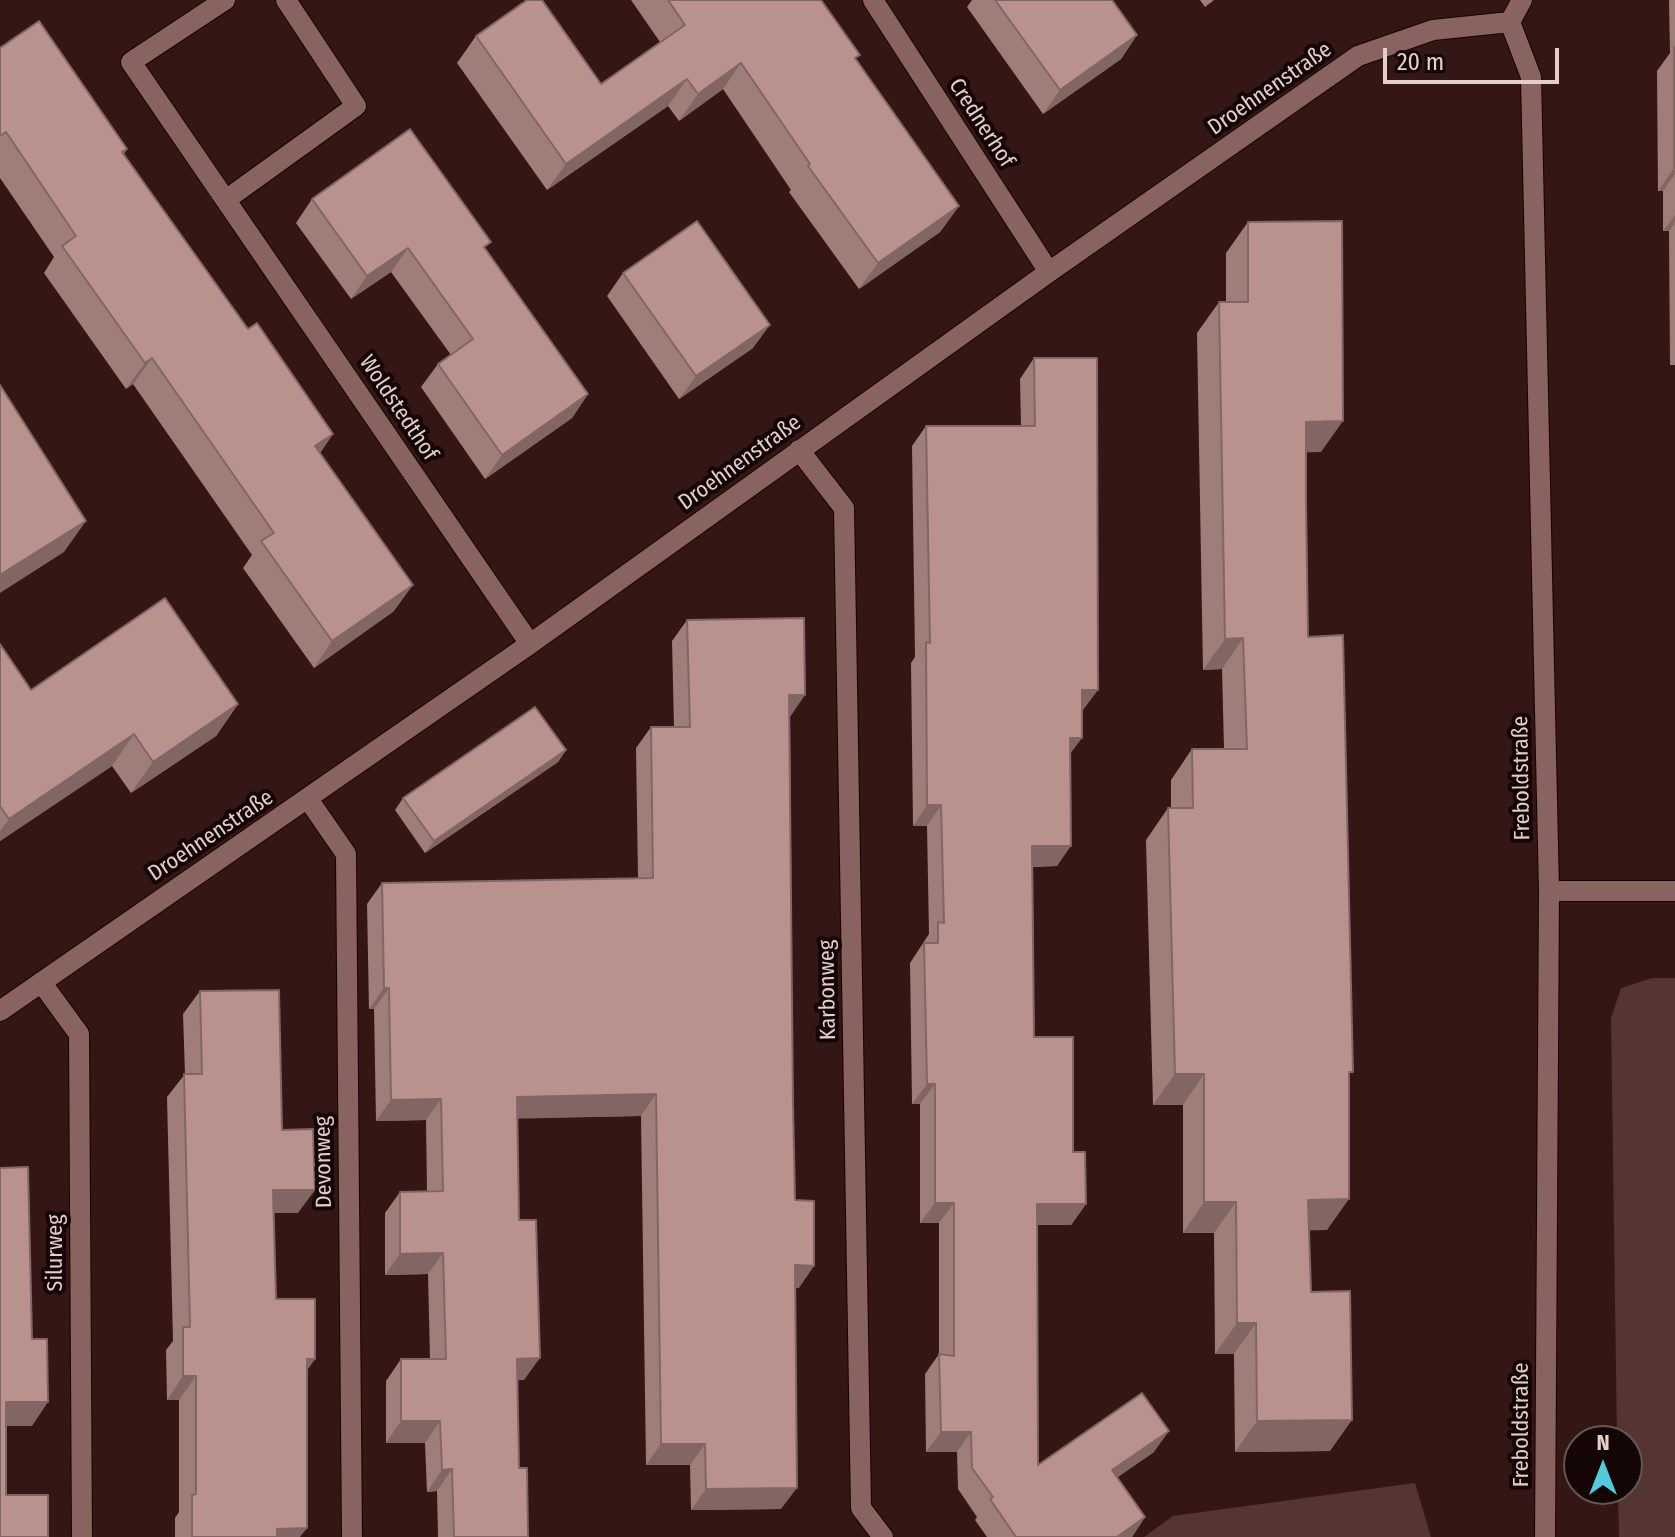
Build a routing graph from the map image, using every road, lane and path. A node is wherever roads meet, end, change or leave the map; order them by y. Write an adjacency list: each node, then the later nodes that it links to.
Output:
1 (225, 0): 6 (street, Woldstedthof)
2 (286, 0): 6 (street)
3 (873, 0): 7 (street, Crednerhof)
4 (1522, 0): 5 (street)
5 (1510, 22): 7 (street, Droehnenstraße); 11 (street, Freboldstraße)
6 (227, 199): 9 (street, Woldstedthof)
7 (1049, 272): 8 (street, Droehnenstraße)
8 (799, 450): 9 (street, Droehnenstraße); 17 (street, Karbonweg)
9 (530, 644): 10 (street, Droehnenstraße)
10 (308, 799): 13 (street, Droehnenstraße); 16 (street, Devonweg)
11 (1549, 891): 12 (street); 18 (street, Freboldstraße)
12 (1675, 891)
13 (41, 982): 14 (street, Droehnenstraße); 15 (street, Silurweg)
14 (0, 1011)
15 (82, 1537)
16 (352, 1537)
17 (883, 1537)
18 (1545, 1537)

